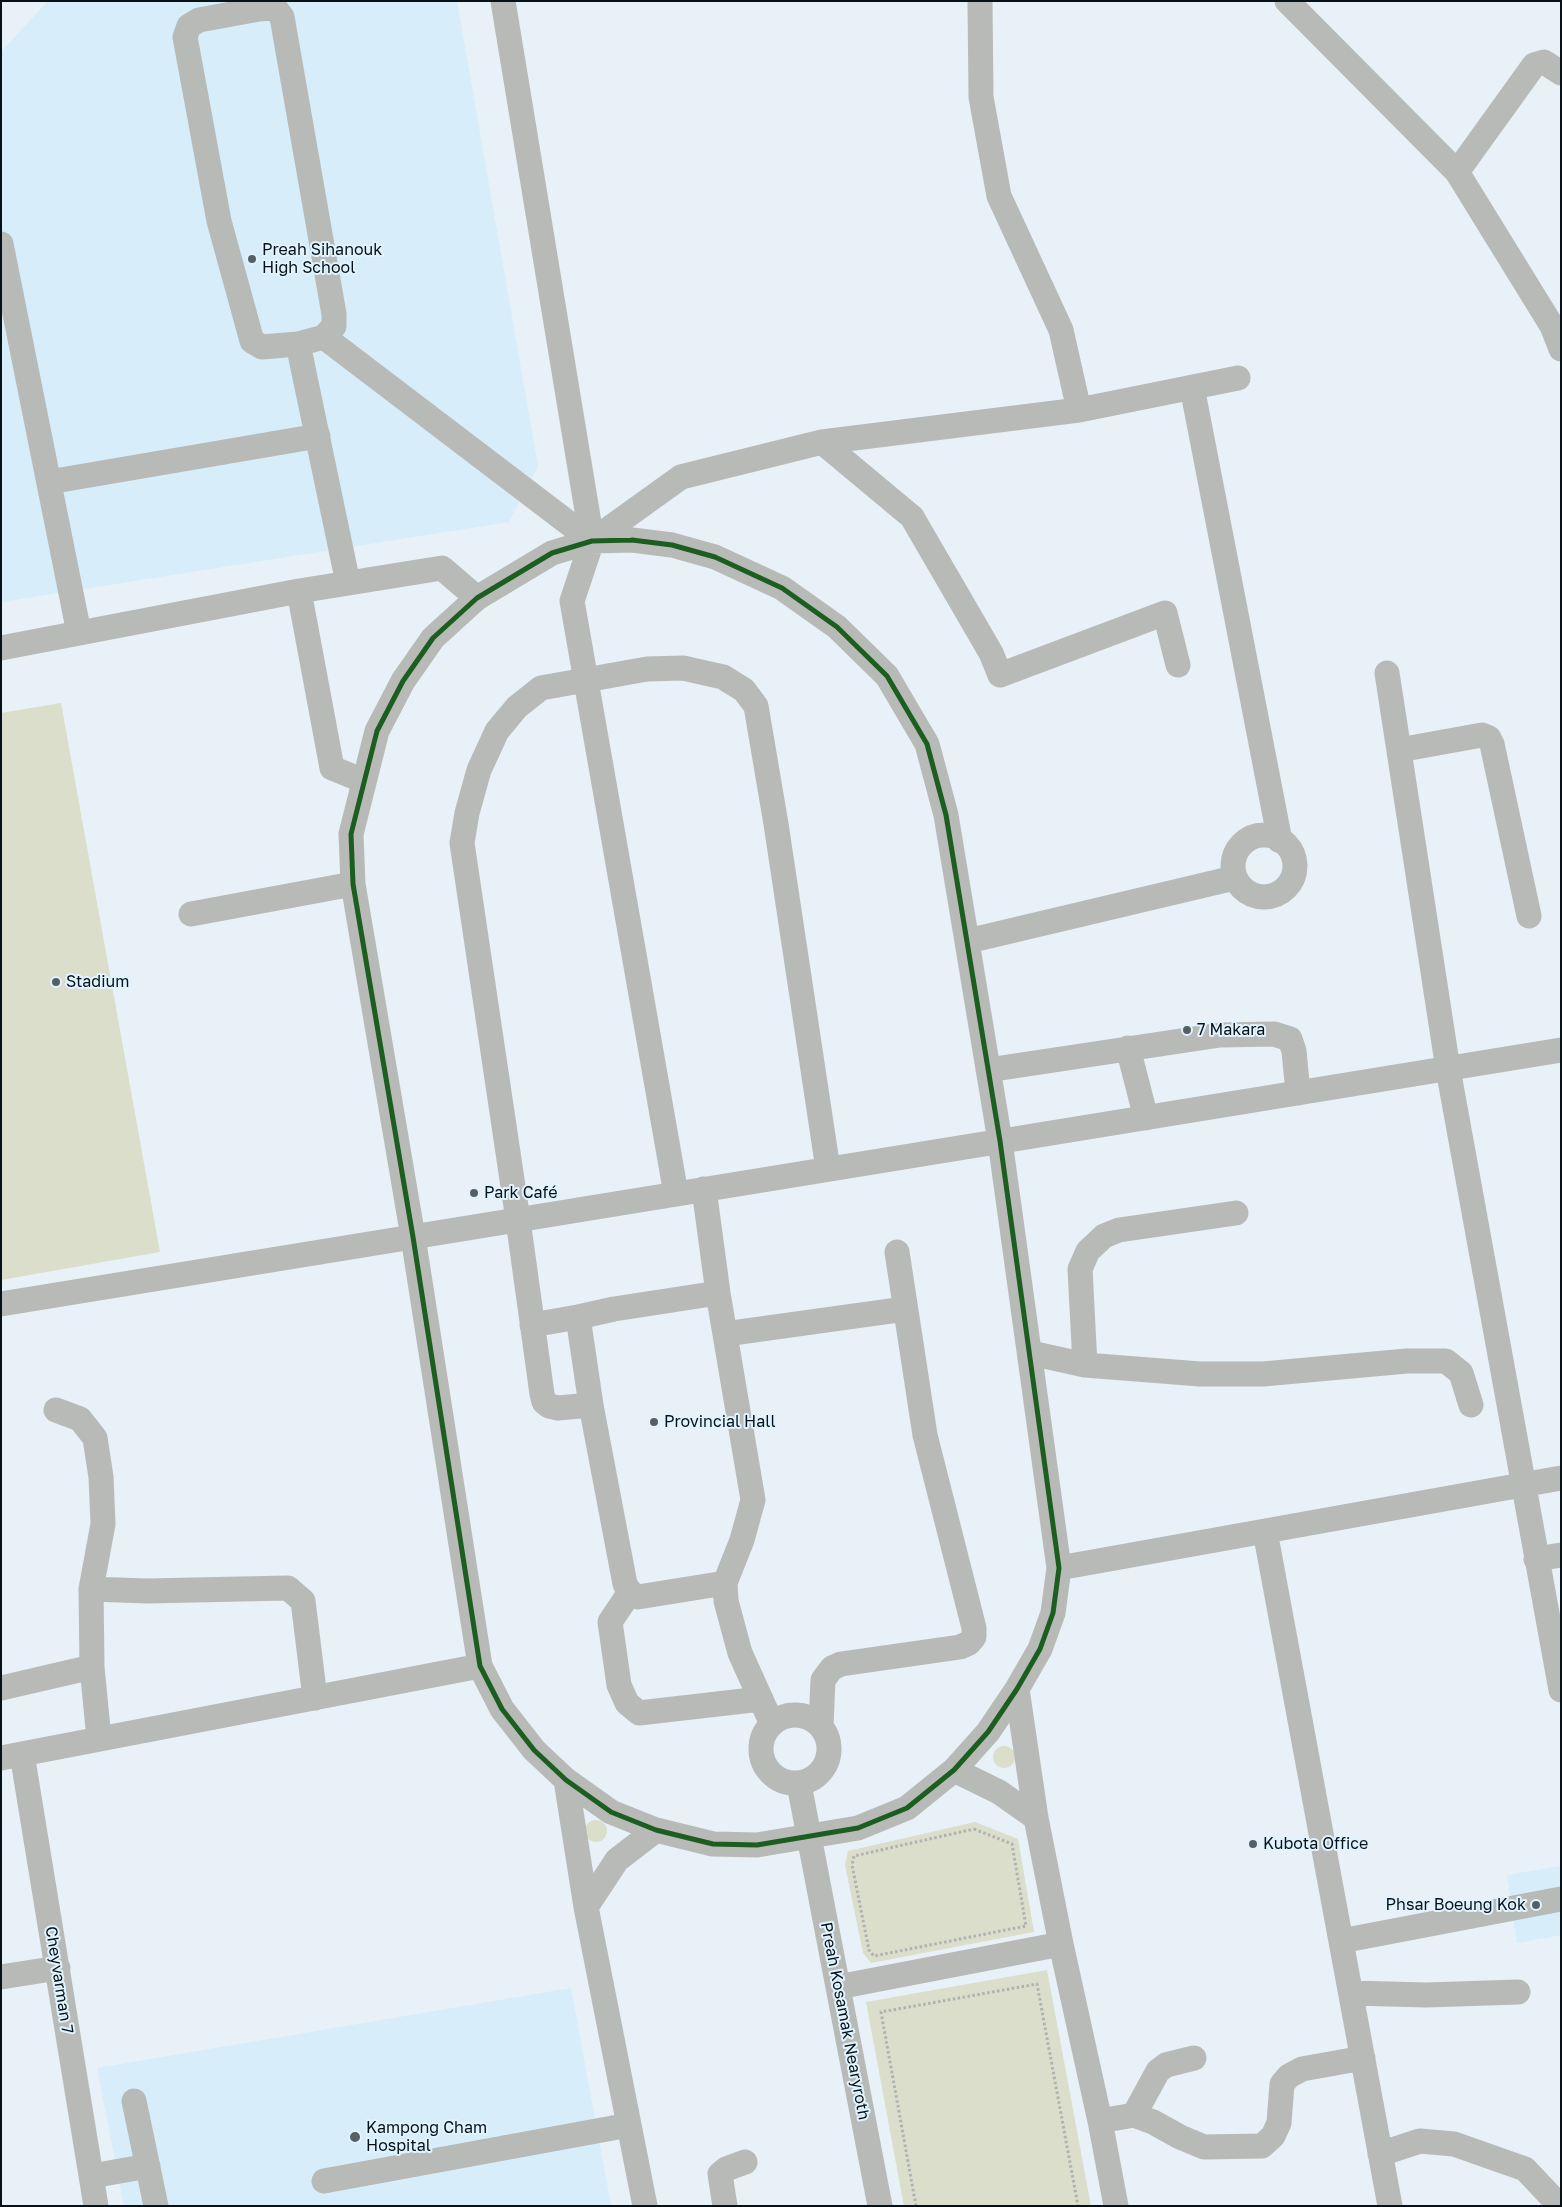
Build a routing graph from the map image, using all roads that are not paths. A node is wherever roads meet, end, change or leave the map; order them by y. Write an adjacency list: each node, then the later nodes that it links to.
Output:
1 (503, 1): 16 (street)
2 (980, 1): 12 (street)
3 (1287, 1): 5 (street)
4 (1561, 73): 5 (street)
5 (1457, 172): 9 (street)
6 (1, 244): 15 (street)
7 (324, 336): 8 (street); 8 (street); 16 (street)
8 (298, 344): 13 (street)
9 (1561, 349)
10 (1238, 378): 11 (street)
11 (1192, 387): 12 (street); 27 (street)
12 (1079, 410): 14 (street)
13 (318, 436): 15 (street); 17 (street)
14 (822, 442): 16 (street); 22 (street)
15 (49, 482): 20 (street)
16 (592, 541): 19 (street); 24 (street); 32 (street)
17 (348, 582): 18 (street); 19 (street)
18 (299, 591): 20 (street); 26 (street)
19 (477, 598): 26 (street)
20 (79, 633): 21 (street)
21 (1, 648)
22 (1178, 665)
23 (1387, 673): 25 (street)
24 (586, 678): 40 (street); 42 (street); 44 (street)
25 (1399, 750): 31 (street); 35 (street)
26 (364, 781): 29 (street)
27 (1280, 841): 28 (street); 28 (street)
28 (1234, 878): 32 (street)
29 (353, 884): 30 (street); 45 (street)
30 (191, 914)
31 (1529, 916)
32 (968, 941): 36 (street)
33 (1128, 1048): 36 (street); 37 (street); 38 (street)
34 (1561, 1050): 35 (street)
35 (1448, 1068): 37 (street); 59 (street)
36 (988, 1070): 39 (street)
37 (1298, 1093): 38 (street)
38 (1146, 1118): 39 (street)
39 (1000, 1141): 40 (street); 53 (street)
40 (828, 1169): 41 (street)
41 (704, 1189): 42 (street); 47 (street)
42 (676, 1194): 44 (street)
43 (1236, 1213): 54 (street)
44 (518, 1220): 45 (street); 51 (street)
45 (413, 1237): 48 (street); 68 (street)
46 (897, 1252): 49 (street)
47 (718, 1293): 50 (street); 52 (street)
48 (1, 1304)
49 (905, 1309): 52 (street); 76 (street)
50 (578, 1317): 51 (street); 55 (street)
51 (532, 1325): 55 (street)
52 (725, 1334): 64 (street)
53 (1031, 1354): 54 (street); 63 (street)
54 (1085, 1365): 56 (street)
55 (591, 1405): 66 (street)
56 (1471, 1405)
57 (56, 1410): 65 (street)
58 (1561, 1478): 59 (street)
59 (1522, 1485): 60 (street); 62 (street)
60 (1265, 1531): 63 (street); 87 (street)
61 (1561, 1555): 62 (street)
62 (1536, 1559): 67 (street)
63 (1059, 1568): 71 (street)
64 (725, 1583): 66 (street); 74 (street)
65 (91, 1589): 69 (street); 73 (street)
66 (630, 1592): 74 (street)
67 (1556, 1644): 72 (street)
68 (480, 1666): 73 (street); 80 (street)
69 (92, 1667): 70 (street); 77 (street)
70 (1, 1688)
71 (1017, 1689): 79 (street); 82 (street)
72 (1561, 1690)
73 (315, 1698): 77 (street)
74 (761, 1698): 75 (street)
75 (772, 1724): 76 (street); 81 (street)
76 (821, 1726): 81 (street)
77 (99, 1739): 78 (street)
78 (11, 1756): 89 (street, Cheyvarman 7)
79 (954, 1770): 82 (street); 84 (street)
80 (566, 1780): 83 (street); 86 (street)
81 (799, 1784): 84 (street, Preah Kosamak Nearyroth)
82 (1036, 1818): 88 (street)
83 (656, 1830): 84 (street); 86 (street)
84 (810, 1836): 91 (street, Preah Kosamak Nearyroth)
85 (1561, 1899): 87 (street)
86 (586, 1907): 99 (street)
87 (1341, 1941): 93 (street)
88 (1061, 1944): 91 (street); 98 (street)
89 (58, 1968): 90 (street); 103 (street, Cheyvarman 7)
90 (1, 1977)
91 (838, 1986): 109 (street, Preah Kosamak Nearyroth)
92 (1518, 1992): 93 (street)
93 (1351, 1993): 95 (street)
94 (1194, 2058): 97 (street)
95 (1363, 2058): 97 (street); 100 (street)
96 (134, 2101): 102 (street)
97 (1134, 2115): 98 (street)
98 (1100, 2120): 110 (street)
99 (629, 2126): 104 (street); 107 (street)
100 (1380, 2154): 111 (street); 112 (street)
101 (745, 2162): 108 (street)
102 (148, 2166): 103 (street); 106 (street)
103 (92, 2176): 105 (street, Cheyvarman 7)
104 (324, 2181)
105 (96, 2206)
106 (156, 2206)
107 (645, 2206)
108 (725, 2206)
109 (880, 2206)
110 (1116, 2206)
111 (1390, 2206)
112 (1560, 2206)

